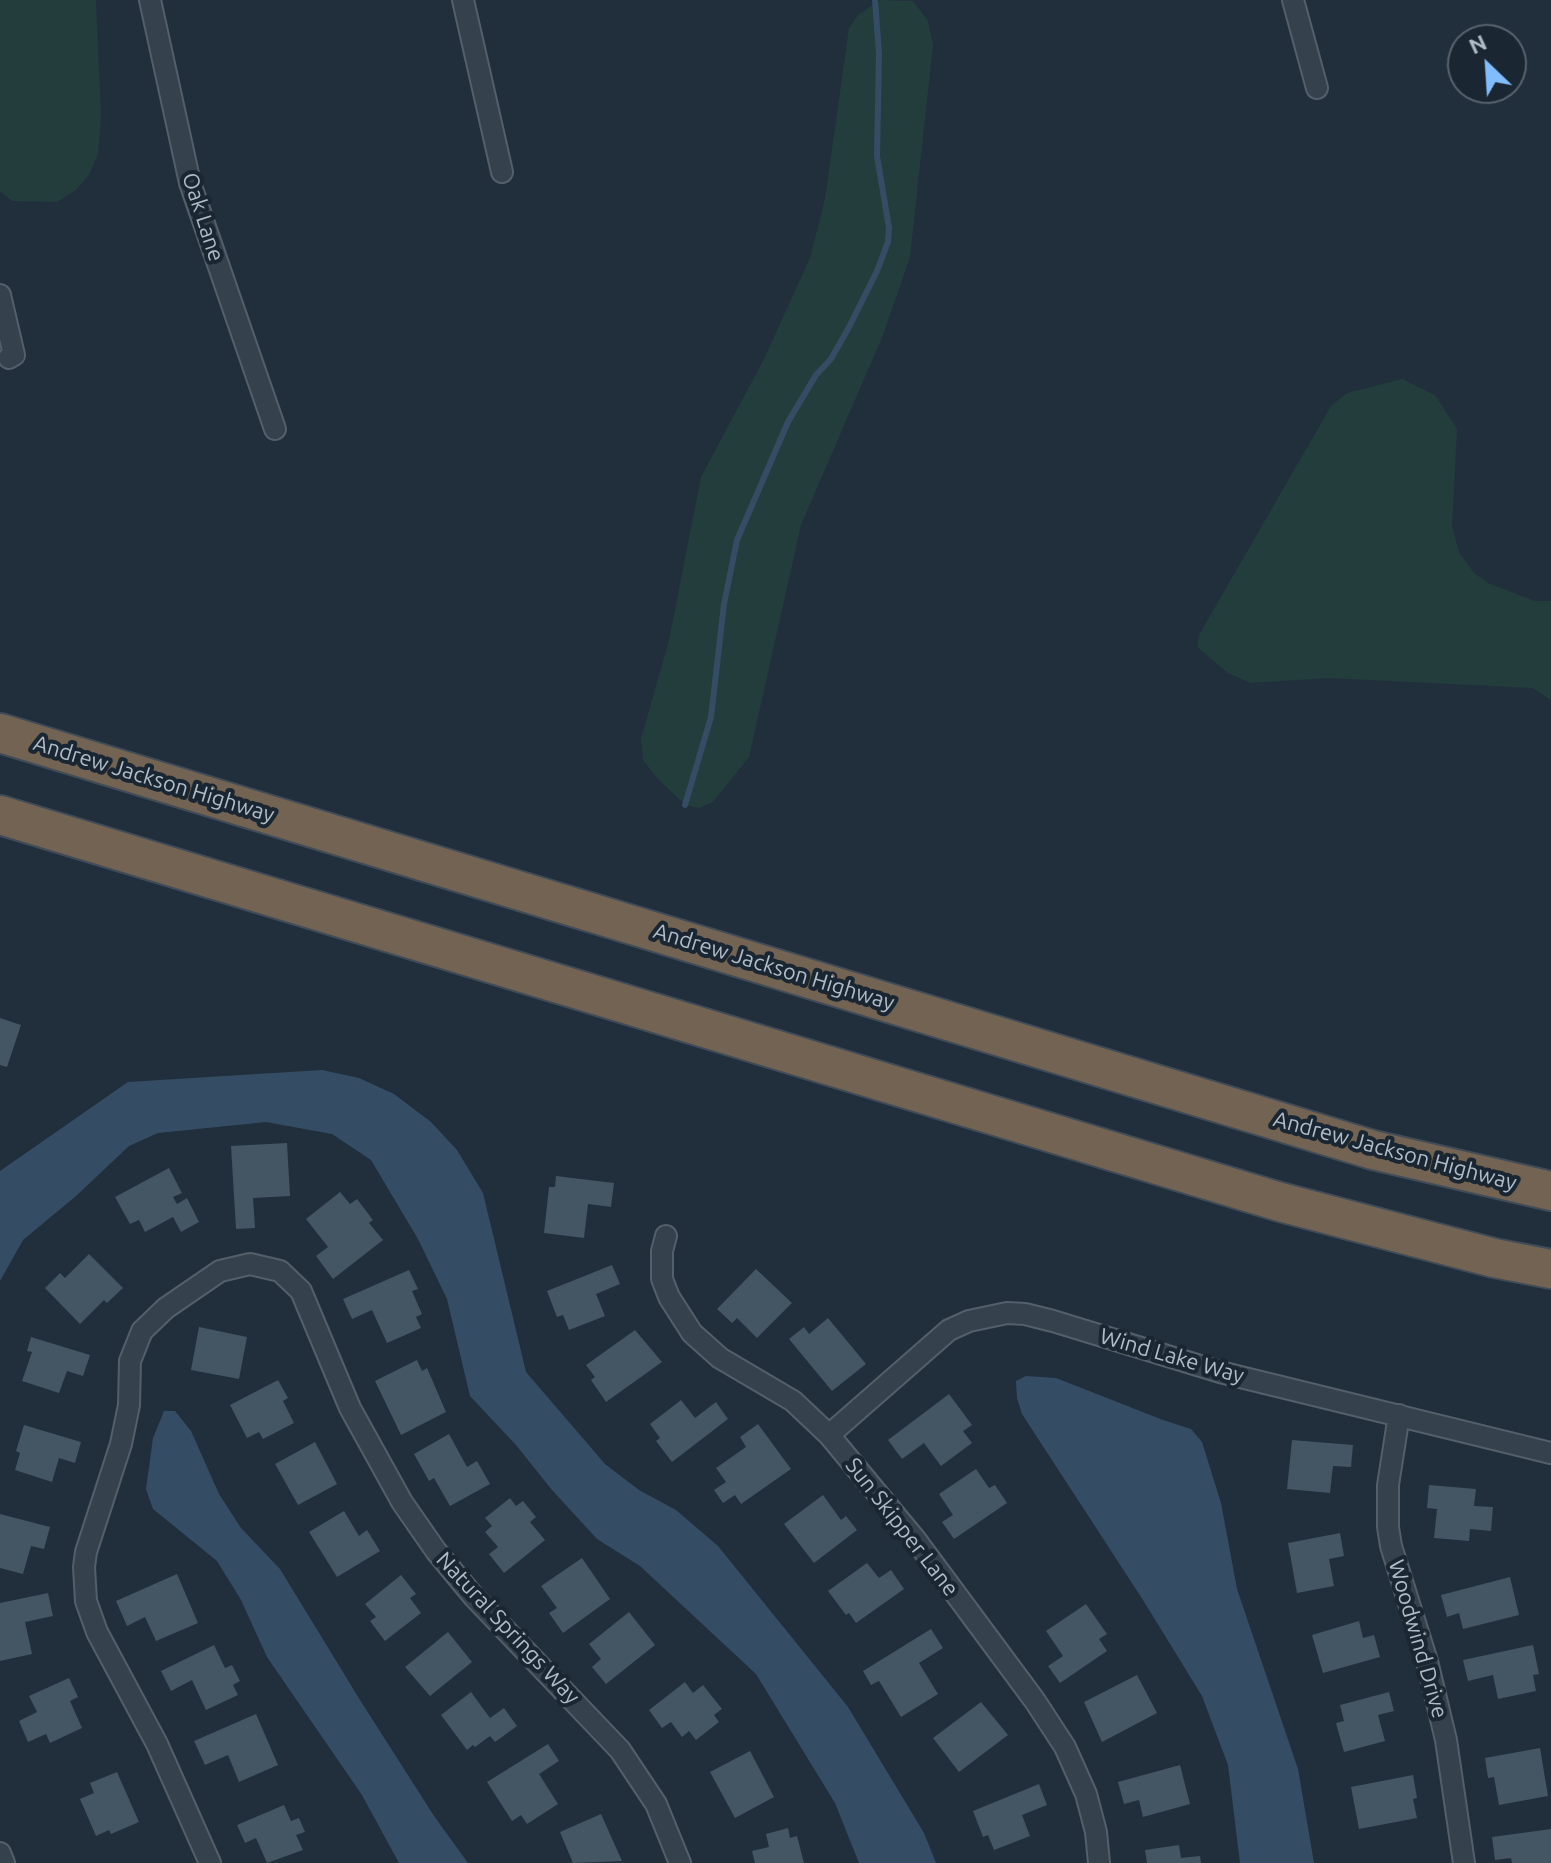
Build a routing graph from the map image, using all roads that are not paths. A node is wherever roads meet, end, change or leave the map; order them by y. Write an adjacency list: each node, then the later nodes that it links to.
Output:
1 (150, 0): 8 (street, Oak Lane)
2 (463, 0): 5 (street)
3 (1293, 0): 4 (street)
4 (1317, 88)
5 (502, 172)
6 (0, 295): 7 (street)
7 (9, 358)
8 (275, 429)
9 (0, 733): 11 (highway, Andrew Jackson Highway)
10 (0, 815): 13 (highway)
11 (1551, 1191)
12 (666, 1236): 15 (street, Sun Skipper Lane)
13 (1551, 1269)
14 (1399, 1415): 15 (street, Wind Lake Way); 16 (street, Wind Lake Way); 22 (street, Woodwind Drive)
15 (829, 1435): 21 (street, Sun Skipper Lane)
16 (1551, 1453)
17 (0, 1853): 18 (street)
18 (4, 1863)
19 (210, 1863): 20 (street, Natural Springs Way)
20 (680, 1863)
21 (1099, 1863)
22 (1464, 1863)

